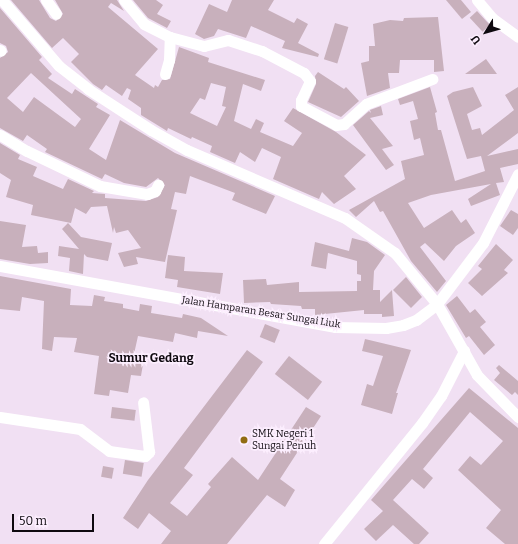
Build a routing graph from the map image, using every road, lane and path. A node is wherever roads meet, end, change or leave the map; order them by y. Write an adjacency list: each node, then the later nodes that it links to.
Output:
1 (2, 0): 14 (street)
2 (46, 0): 5 (street)
3 (124, 0): 7 (street)
4 (477, 0): 6 (street)
5 (56, 14)
6 (518, 37)
7 (170, 38): 8 (street); 9 (street)
8 (165, 74)
9 (432, 78)
10 (0, 134): 12 (street)
11 (518, 174): 14 (street, Jalan Hamparan Besar Sungai Liuk)
12 (158, 185)
13 (0, 266): 14 (street, Jalan Hamparan Besar Sungai Liuk)
14 (437, 304): 15 (street)
15 (464, 351): 18 (street); 19 (street)
16 (143, 402): 17 (street)
17 (0, 417)
18 (518, 417)
19 (324, 544)

